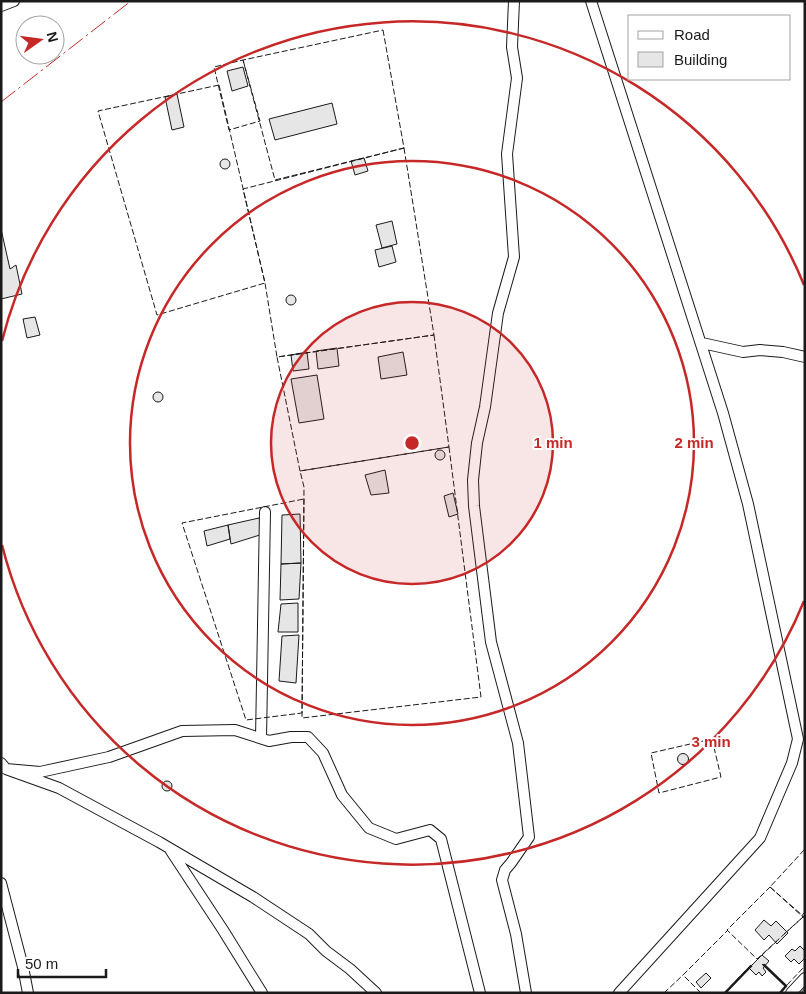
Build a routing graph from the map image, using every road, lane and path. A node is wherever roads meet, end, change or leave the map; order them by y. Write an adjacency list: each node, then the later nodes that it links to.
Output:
1 (14, 1): 4 (street)
2 (514, 1): 18 (street)
3 (591, 1): 5 (street)
4 (1, 6)
5 (702, 343): 6 (street); 9 (street)
6 (805, 357)
7 (265, 512): 8 (street)
8 (261, 738): 10 (street); 17 (street)
9 (801, 741): 19 (street)
10 (4, 766): 11 (street)
11 (169, 848): 15 (street); 16 (street)
12 (1, 883): 14 (street)
13 (805, 978): 20 (street)
14 (28, 993)
15 (262, 993)
16 (376, 993)
17 (480, 993)
18 (526, 993)
19 (619, 993)
20 (791, 993)

